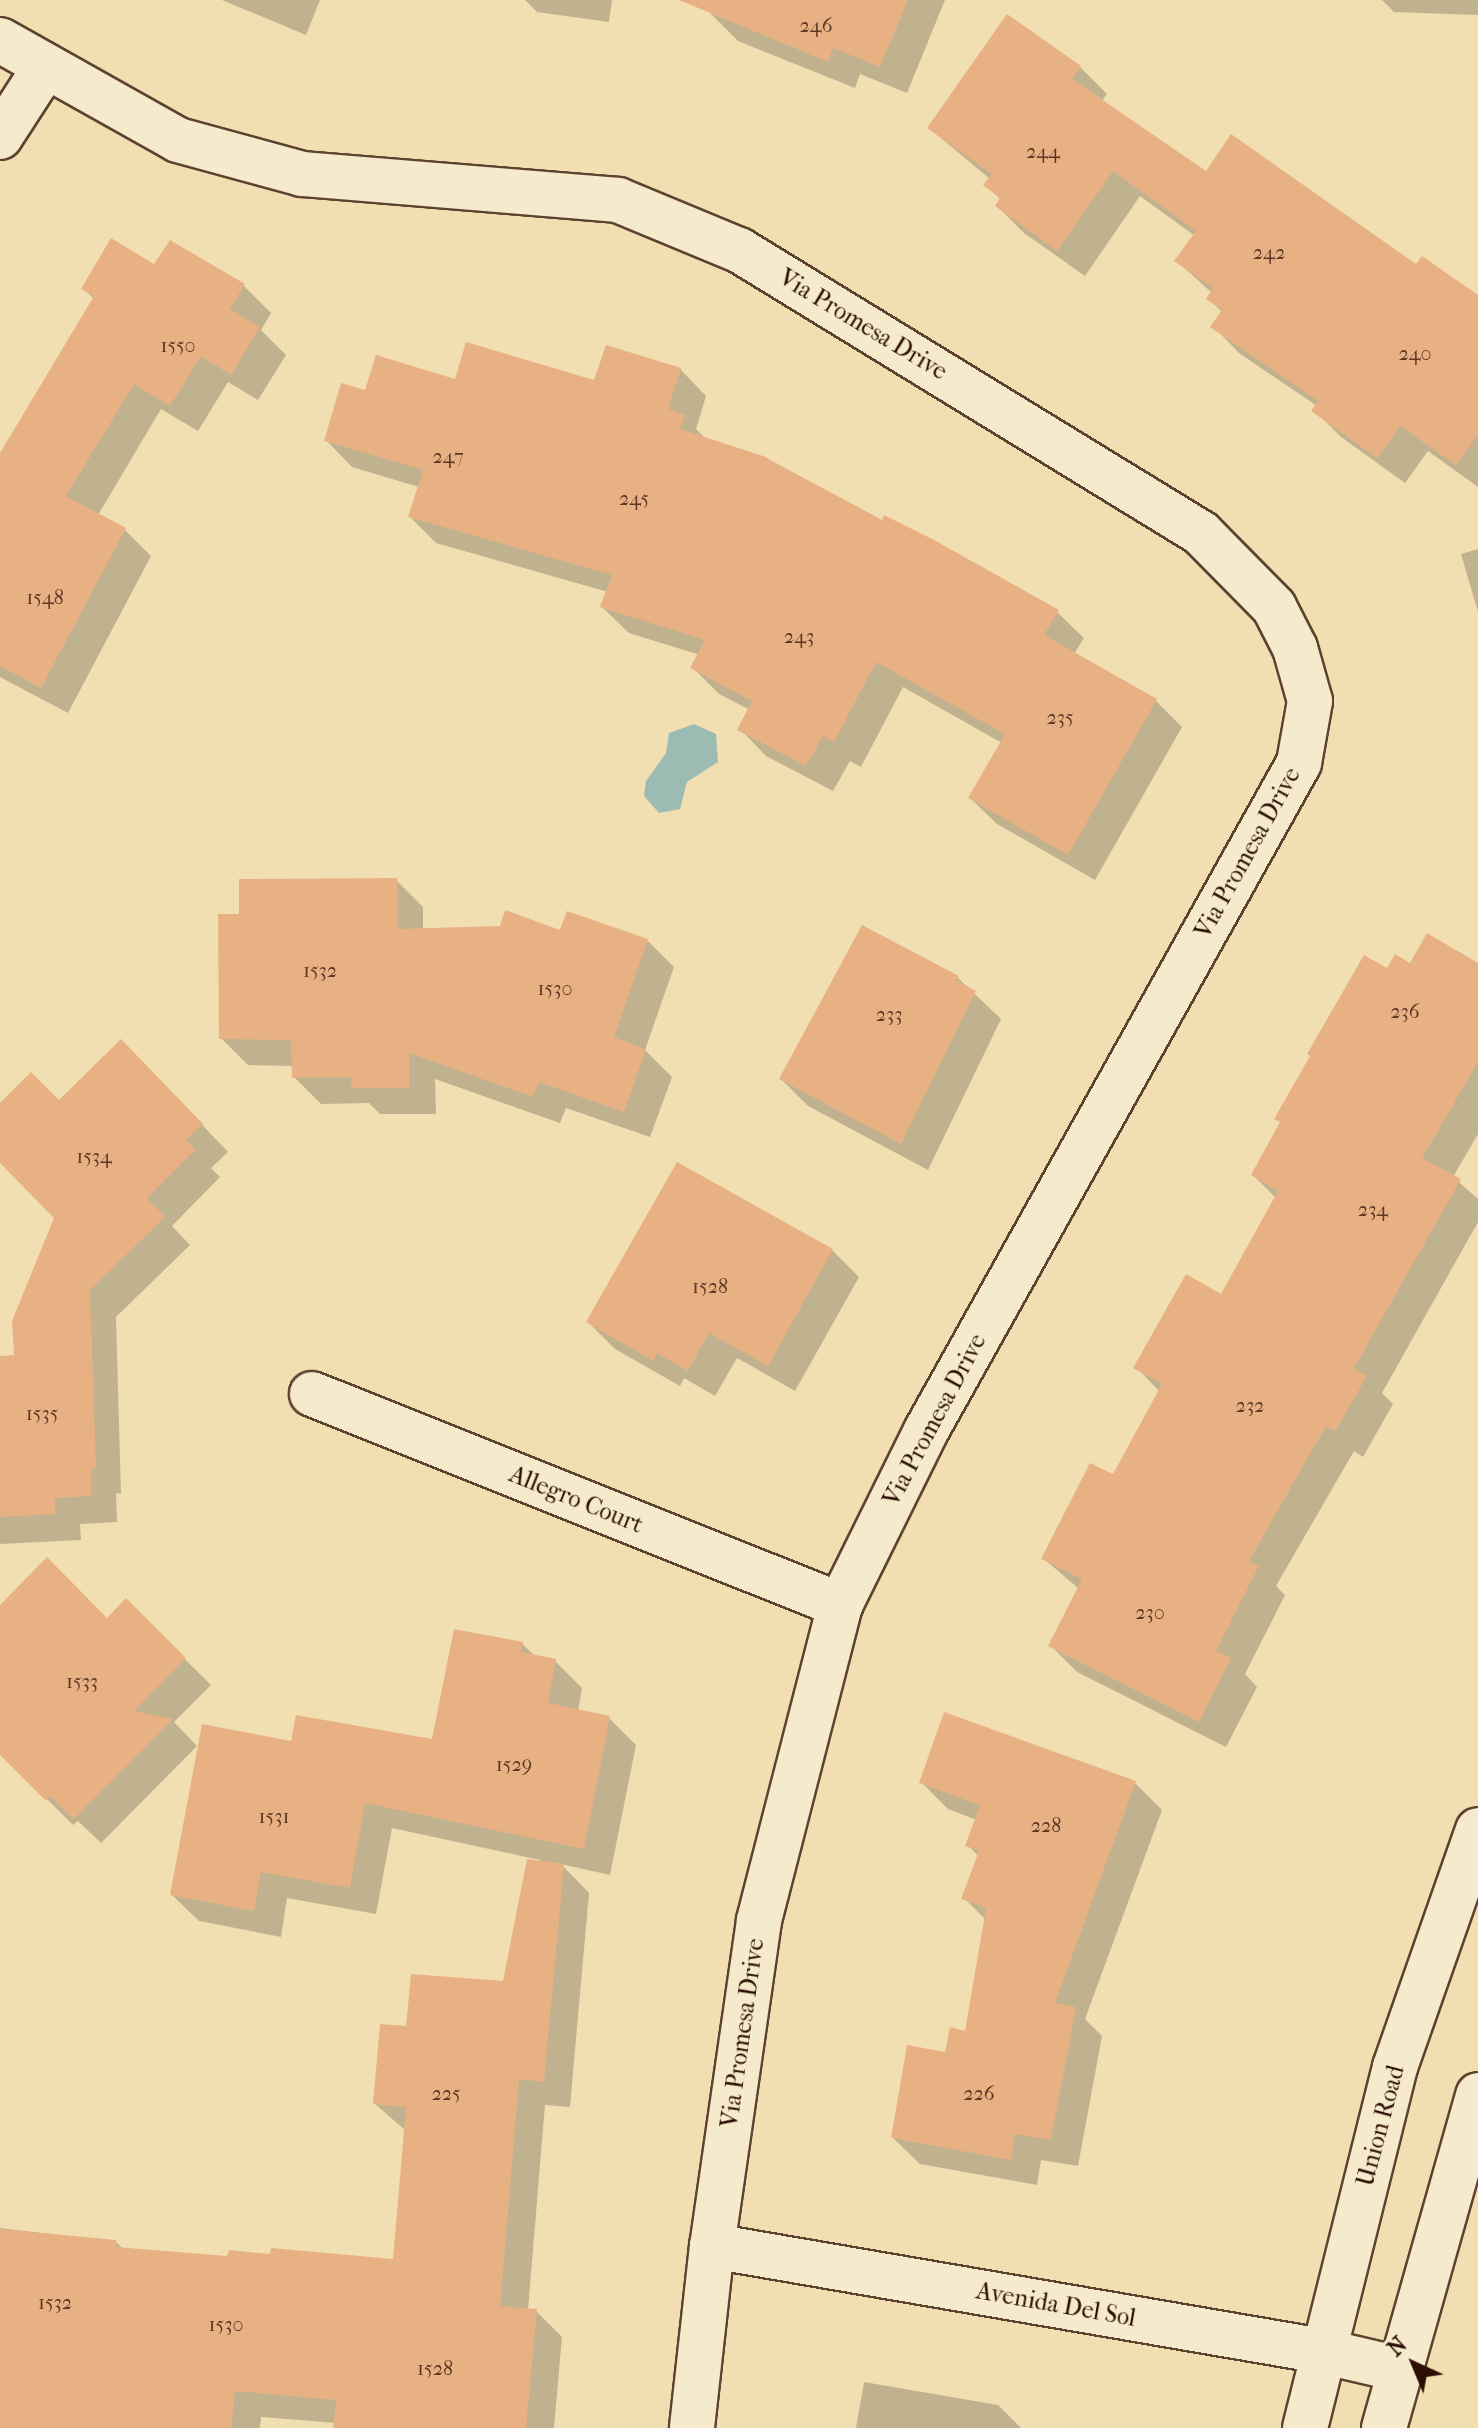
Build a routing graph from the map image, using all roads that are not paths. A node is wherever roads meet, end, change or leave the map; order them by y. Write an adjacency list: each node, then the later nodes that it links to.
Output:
1 (0, 40): 2 (street, Via Promesa Drive)
2 (44, 69): 3 (street); 5 (street, Via Promesa Drive)
3 (0, 137)
4 (312, 1394): 5 (street, Allegro Court)
5 (840, 1605): 8 (street, Via Promesa Drive)
6 (1478, 1830): 9 (street, Union Road)
7 (1478, 2095): 10 (street)
8 (712, 2246): 9 (street, Avenida Del Sol); 11 (street, Via Promesa Drive)
9 (1322, 2351): 10 (street, Avenida Del Sol); 12 (street, Union Road)
10 (1399, 2369): 13 (street)
11 (692, 2428)
12 (1305, 2428)
13 (1384, 2428)

